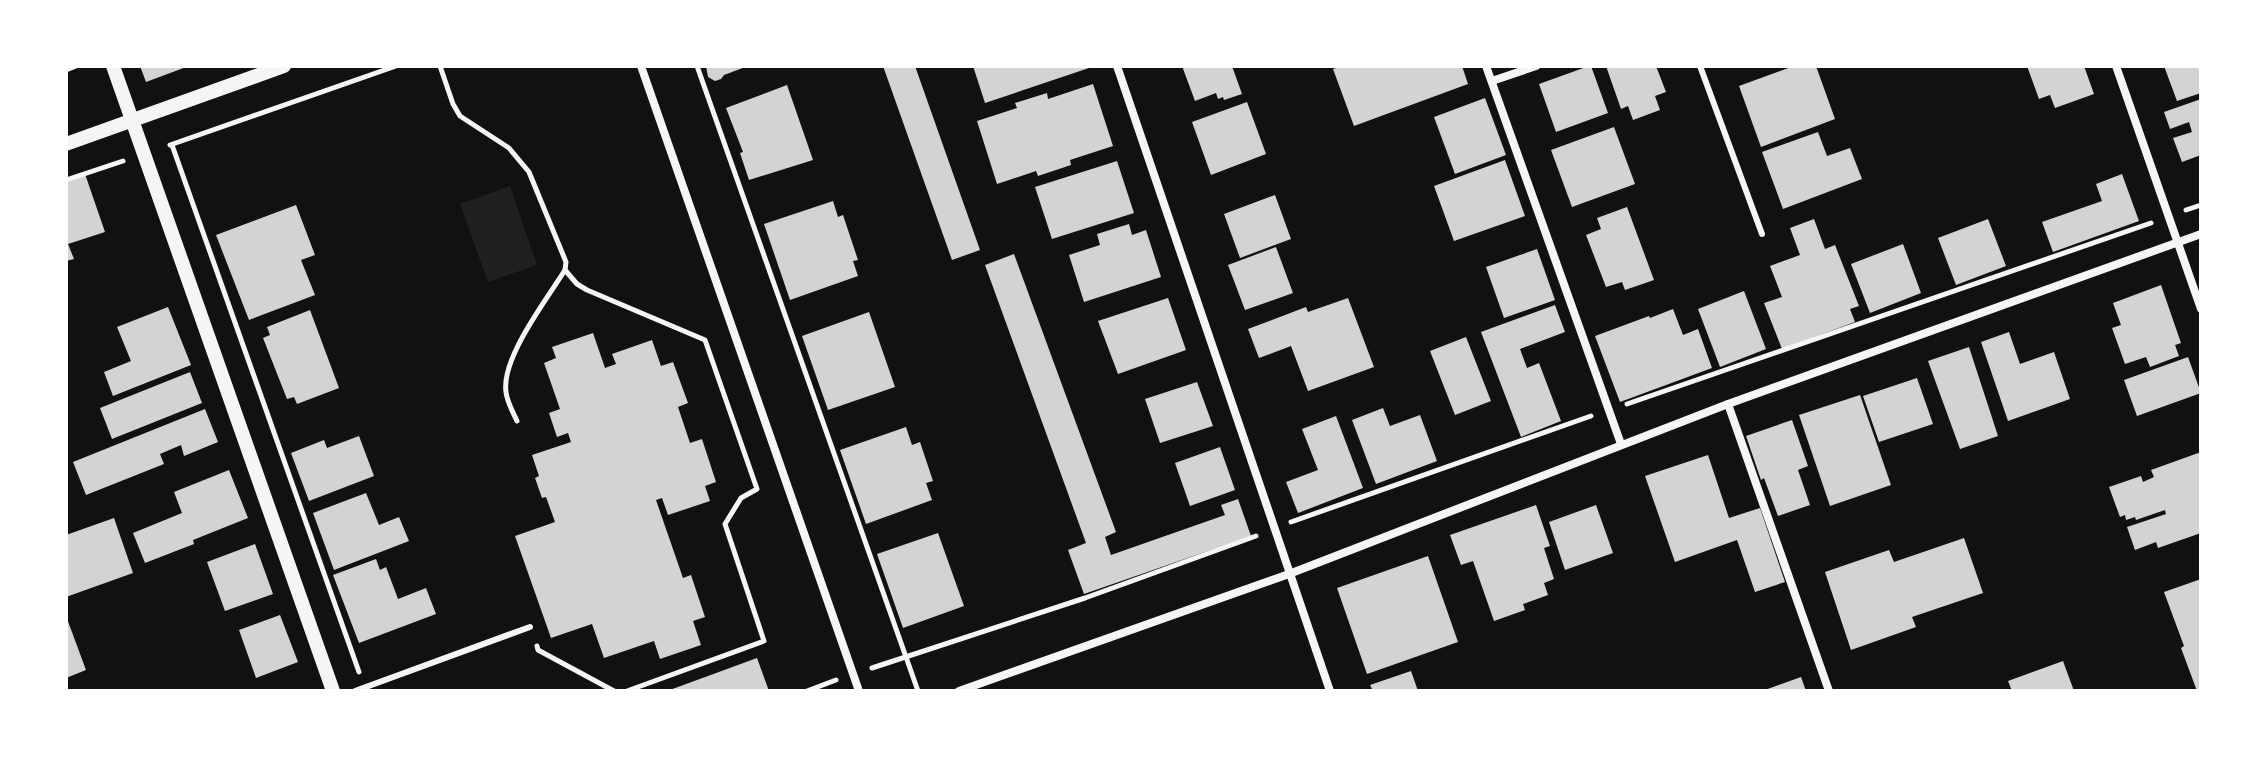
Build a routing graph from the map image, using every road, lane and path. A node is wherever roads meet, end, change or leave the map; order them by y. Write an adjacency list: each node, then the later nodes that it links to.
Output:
1 (76, 66): 13 (path)
2 (113, 66): 15 (street)
3 (284, 66): 15 (street)
4 (396, 66): 34 (path)
5 (440, 66): 24 (path)
6 (641, 66): 39 (street)
7 (697, 66): 33 (path)
8 (1117, 66): 30 (street)
9 (1486, 66): 14 (street)
10 (1536, 66): 14 (street)
11 (1700, 66): 21 (lane)
12 (2116, 66): 20 (street)
13 (66, 70)
14 (1492, 81): 27 (street)
15 (132, 121): 16 (street); 35 (street)
16 (66, 144)
17 (120, 162): 18 (path)
18 (66, 180)
19 (2201, 205): 20 (path)
20 (2169, 217): 23 (street); 27 (path)
21 (1762, 234)
22 (2201, 234): 23 (street)
23 (2177, 242): 25 (street); 26 (street)
24 (565, 270): 28 (path); 38 (path)
25 (2201, 309)
26 (1728, 404): 29 (street); 43 (street)
27 (1610, 410): 29 (street); 30 (path)
28 (517, 421)
29 (1621, 444): 31 (street)
30 (1275, 527): 31 (street); 33 (path)
31 (1289, 574): 41 (street); 42 (street)
32 (530, 627): 34 (lane); 37 (path)
33 (904, 657): 40 (path)
34 (365, 688): 36 (lane)
35 (333, 691)
36 (355, 691)
37 (614, 691)
38 (627, 691)
39 (859, 691)
40 (918, 691)
41 (959, 691)
42 (1330, 691)
43 (1829, 691)

